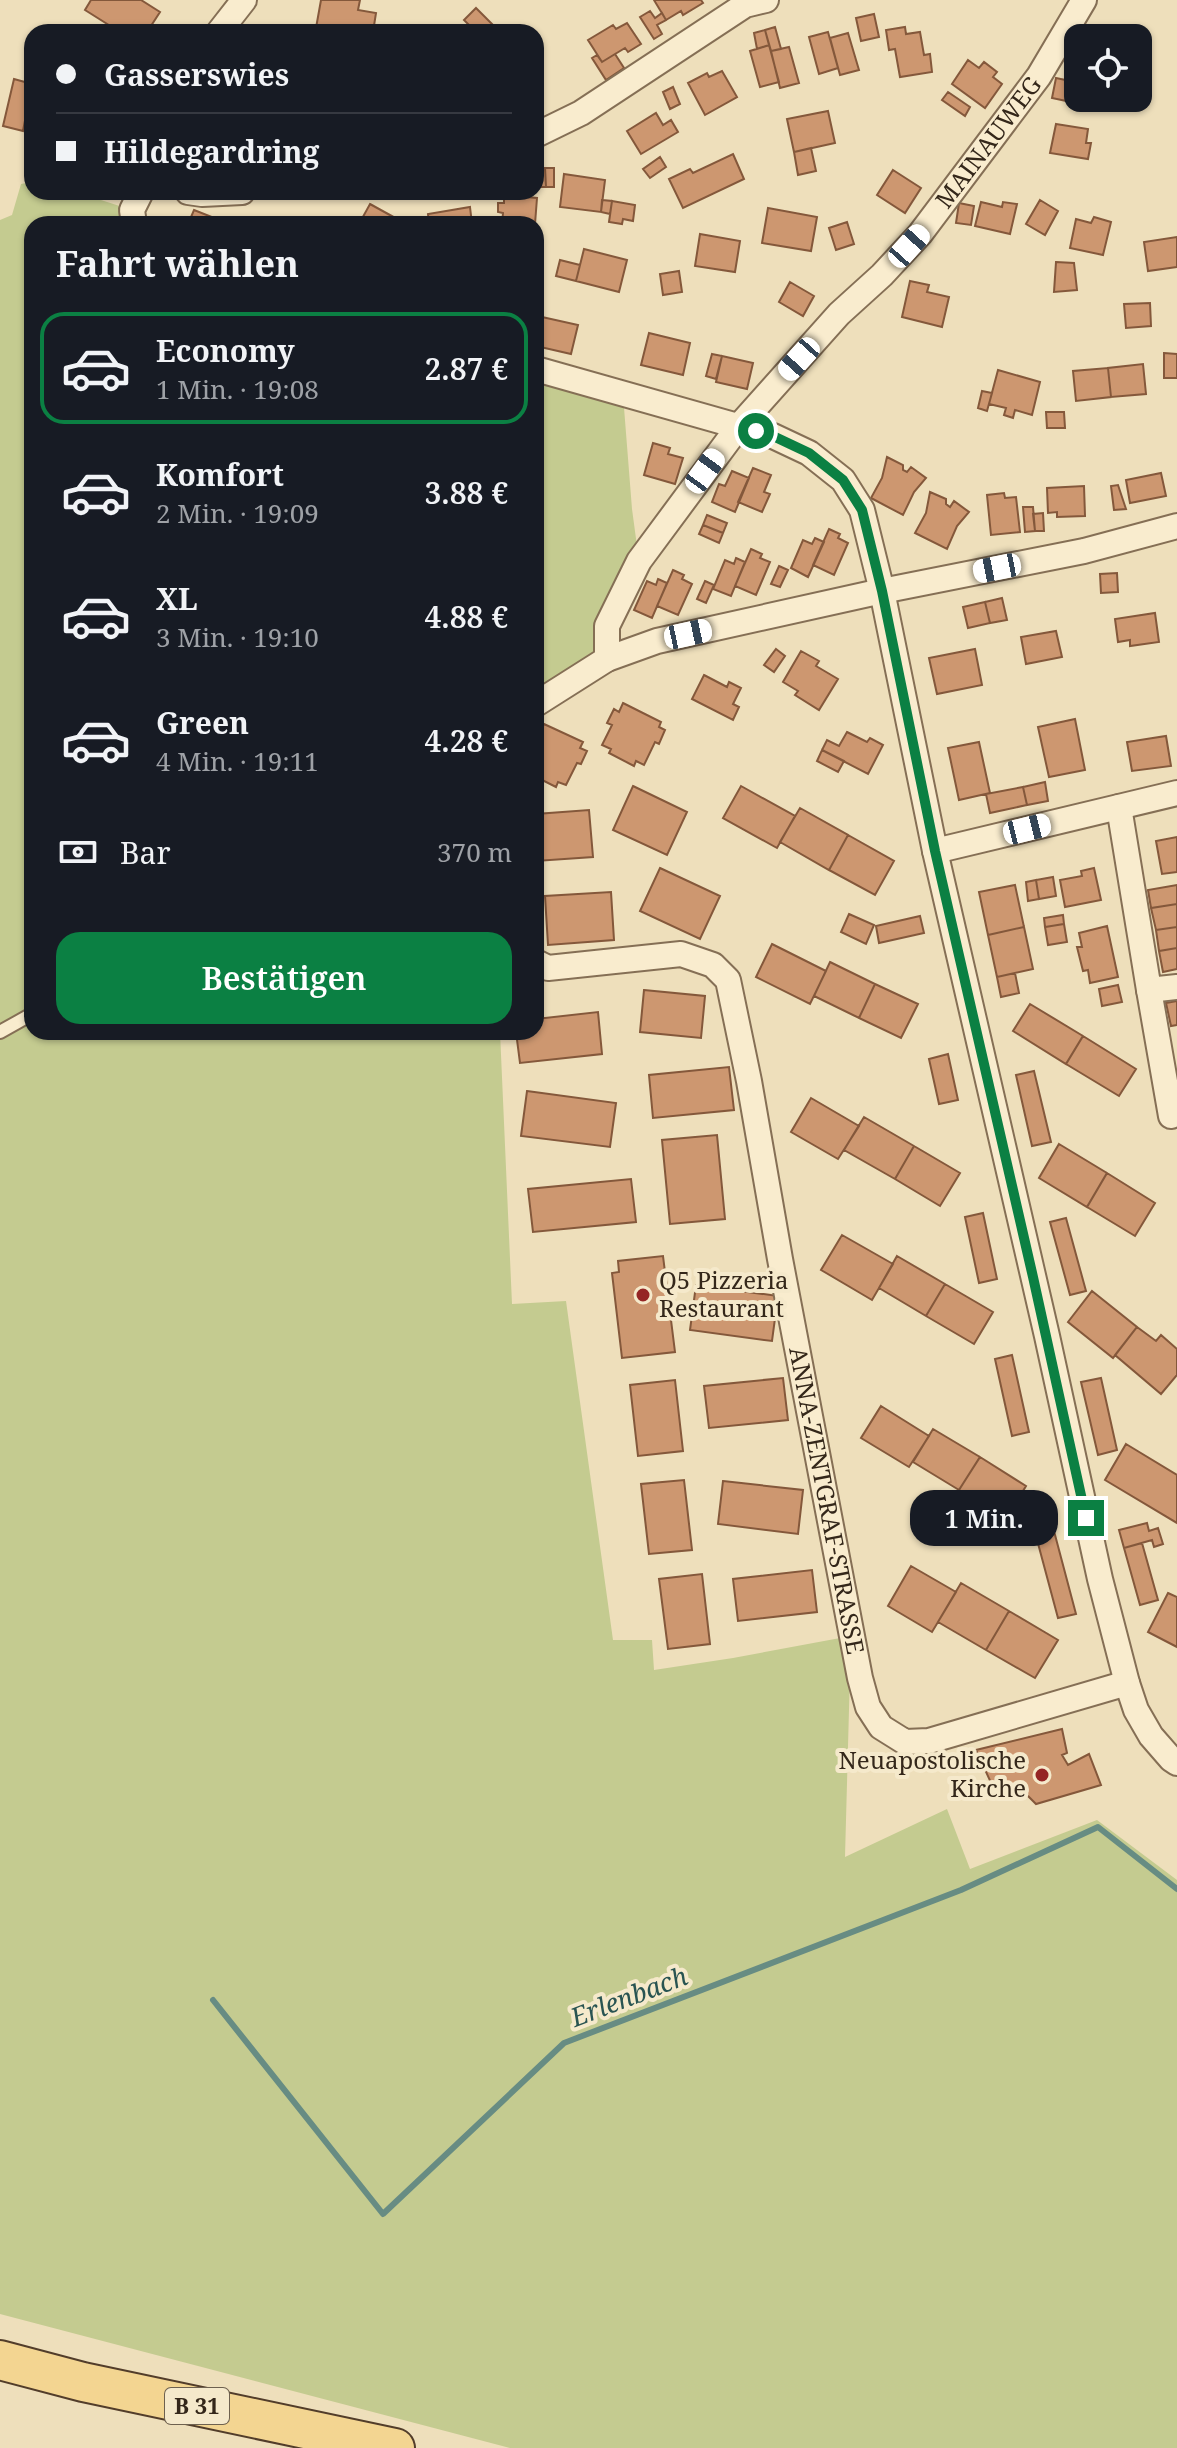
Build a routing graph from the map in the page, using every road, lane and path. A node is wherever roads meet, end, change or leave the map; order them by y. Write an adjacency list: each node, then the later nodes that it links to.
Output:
1 (244, 0): 4 (street)
2 (766, 0): 5 (street)
3 (1084, 0): 7 (street, MAINAUWEG)
4 (225, 24)
5 (544, 131)
6 (544, 371): 7 (street)
7 (739, 426): 9 (street); 10 (street, MAINAUWEG)
8 (1177, 526): 9 (street)
9 (882, 591): 10 (street); 14 (street)
10 (607, 659): 11 (street)
11 (544, 699)
12 (1177, 793): 13 (street)
13 (1119, 807): 14 (street); 17 (street)
14 (935, 851): 21 (street)
15 (544, 966): 21 (street, ANNA-ZENTGRAF-STRASSE)
16 (1177, 987): 17 (street)
17 (1149, 990): 20 (street)
18 (24, 1018): 19 (lane)
19 (0, 1032)
20 (1171, 1116)
21 (1127, 1683): 22 (street)
22 (1177, 1763)
23 (0, 2360): 24 (main road, B 31)
24 (395, 2448)

